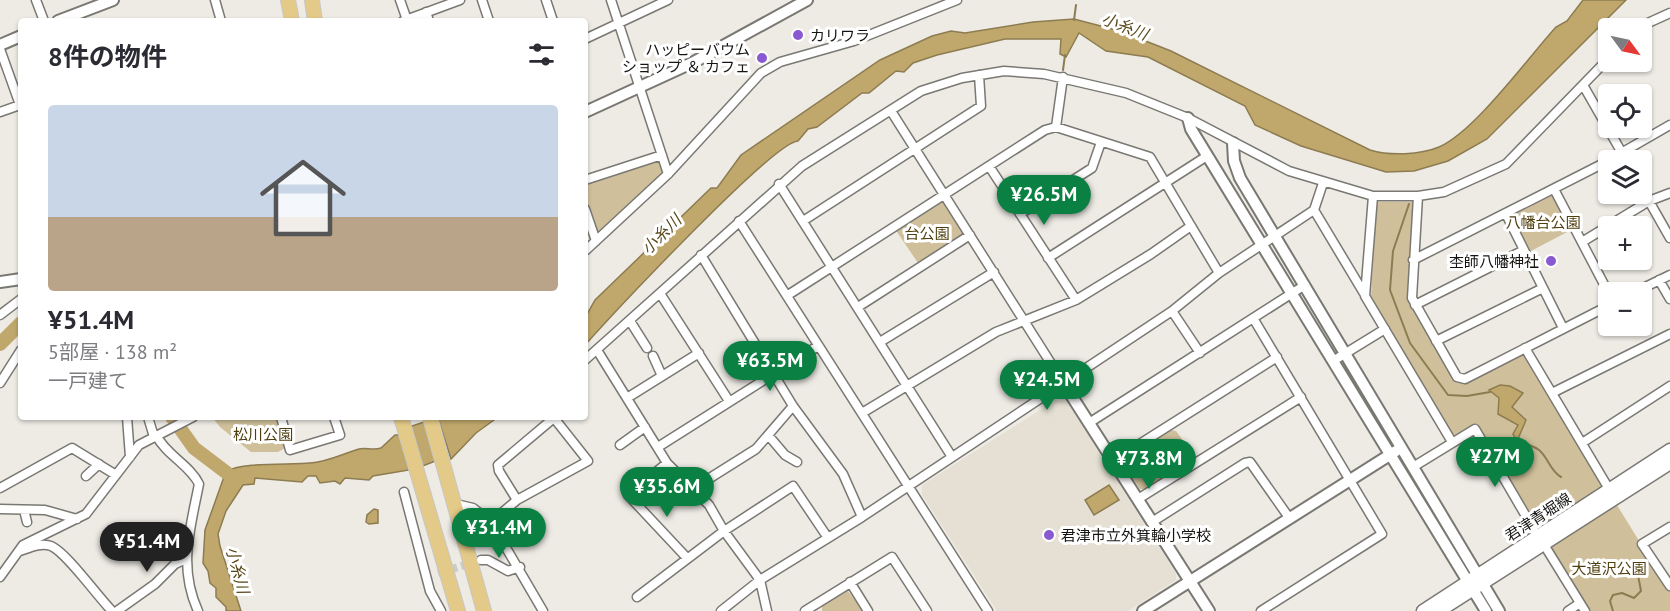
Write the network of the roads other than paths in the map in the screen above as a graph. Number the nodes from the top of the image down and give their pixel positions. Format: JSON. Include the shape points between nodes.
{"nodes":[{"id":1,"x":36,"y":0,"type":"edge"},
{"id":2,"x":113,"y":0,"type":"edge"},
{"id":3,"x":215,"y":0,"type":"edge"},
{"id":4,"x":288,"y":0,"type":"edge"},
{"id":5,"x":312,"y":0,"type":"edge"},
{"id":6,"x":400,"y":0,"type":"edge"},
{"id":7,"x":460,"y":0,"type":"edge"},
{"id":8,"x":482,"y":0,"type":"edge"},
{"id":9,"x":546,"y":0,"type":"edge"},
{"id":10,"x":611,"y":0,"type":"edge"},
{"id":11,"x":668,"y":0,"type":"edge"},
{"id":12,"x":807,"y":0,"type":"edge"},
{"id":13,"x":957,"y":0,"type":"edge"},
{"id":14,"x":795,"y":3,"type":"edge"},
{"id":15,"x":435,"y":4,"type":"edge"},
{"id":16,"x":1670,"y":13,"type":"edge"},
{"id":17,"x":427,"y":17,"type":"edge"},
{"id":18,"x":43,"y":18,"type":"edge"},
{"id":19,"x":66,"y":18,"type":"edge"},
{"id":20,"x":220,"y":18,"type":"edge"},
{"id":21,"x":291,"y":18,"type":"edge"},
{"id":22,"x":315,"y":18,"type":"edge"},
{"id":23,"x":404,"y":18,"type":"edge"},
{"id":24,"x":488,"y":18,"type":"edge"},
{"id":25,"x":552,"y":18,"type":"edge"},
{"id":26,"x":1652,"y":21,"type":"edge"},
{"id":27,"x":619,"y":24,"type":"junction"},
{"id":28,"x":18,"y":38,"type":"edge"},
{"id":29,"x":588,"y":38,"type":"edge"},
{"id":30,"x":0,"y":47,"type":"edge"},
{"id":31,"x":1598,"y":69,"type":"edge"},
{"id":32,"x":979,"y":75,"type":"junction"},
{"id":33,"x":1064,"y":77,"type":"junction"},
{"id":34,"x":1583,"y":85,"type":"junction"},
{"id":35,"x":640,"y":88,"type":"junction"},
{"id":36,"x":18,"y":99,"type":"edge"},
{"id":37,"x":18,"y":106,"type":"edge"},
{"id":38,"x":588,"y":111,"type":"edge"},
{"id":39,"x":891,"y":111,"type":"junction"},
{"id":40,"x":0,"y":112,"type":"edge"},
{"id":41,"x":1188,"y":118,"type":"junction"},
{"id":42,"x":1670,"y":125,"type":"edge"},
{"id":43,"x":1056,"y":128,"type":"junction"},
{"id":44,"x":1101,"y":142,"type":"junction"},
{"id":45,"x":1233,"y":143,"type":"junction"},
{"id":46,"x":916,"y":150,"type":"junction"},
{"id":47,"x":1620,"y":150,"type":"edge"},
{"id":48,"x":1634,"y":150,"type":"edge"},
{"id":49,"x":662,"y":155,"type":"junction"},
{"id":50,"x":1208,"y":156,"type":"junction"},
{"id":51,"x":989,"y":166,"type":"junction"},
{"id":52,"x":1598,"y":166,"type":"edge"},
{"id":53,"x":668,"y":174,"type":"junction"},
{"id":54,"x":588,"y":179,"type":"edge"},
{"id":55,"x":1165,"y":183,"type":"junction"},
{"id":56,"x":1323,"y":183,"type":"junction"},
{"id":57,"x":779,"y":184,"type":"junction"},
{"id":58,"x":1554,"y":189,"type":"junction"},
{"id":59,"x":1670,"y":193,"type":"edge"},
{"id":60,"x":945,"y":195,"type":"junction"},
{"id":61,"x":1373,"y":196,"type":"junction"},
{"id":62,"x":1418,"y":196,"type":"junction"},
{"id":63,"x":1652,"y":200,"type":"edge"},
{"id":64,"x":1644,"y":204,"type":"edge"},
{"id":65,"x":1651,"y":204,"type":"edge"},
{"id":66,"x":1314,"y":210,"type":"junction"},
{"id":67,"x":1020,"y":214,"type":"junction"},
{"id":68,"x":1506,"y":214,"type":"junction"},
{"id":69,"x":588,"y":218,"type":"edge"},
{"id":70,"x":739,"y":221,"type":"junction"},
{"id":71,"x":803,"y":221,"type":"junction"},
{"id":72,"x":1191,"y":226,"type":"junction"},
{"id":73,"x":1274,"y":234,"type":"junction"},
{"id":74,"x":970,"y":235,"type":"junction"},
{"id":75,"x":1670,"y":238,"type":"edge"},
{"id":76,"x":596,"y":241,"type":"junction"},
{"id":77,"x":1582,"y":242,"type":"junction"},
{"id":78,"x":1261,"y":243,"type":"junction"},
{"id":79,"x":588,"y":248,"type":"edge"},
{"id":80,"x":1524,"y":250,"type":"junction"},
{"id":81,"x":701,"y":255,"type":"junction"},
{"id":82,"x":1048,"y":258,"type":"junction"},
{"id":83,"x":1413,"y":260,"type":"junction"},
{"id":84,"x":832,"y":267,"type":"junction"},
{"id":85,"x":994,"y":272,"type":"junction"},
{"id":86,"x":1219,"y":273,"type":"junction"},
{"id":87,"x":1670,"y":275,"type":"edge"},
{"id":88,"x":18,"y":279,"type":"edge"},
{"id":89,"x":1659,"y":280,"type":"junction"},
{"id":90,"x":0,"y":282,"type":"edge"},
{"id":91,"x":1603,"y":282,"type":"edge"},
{"id":92,"x":1652,"y":284,"type":"edge"},
{"id":93,"x":1305,"y":285,"type":"junction"},
{"id":94,"x":1543,"y":288,"type":"junction"},
{"id":95,"x":1292,"y":294,"type":"junction"},
{"id":96,"x":661,"y":295,"type":"junction"},
{"id":97,"x":788,"y":296,"type":"junction"},
{"id":98,"x":1365,"y":296,"type":"junction"},
{"id":99,"x":1670,"y":299,"type":"edge"},
{"id":100,"x":1076,"y":300,"type":"junction"},
{"id":101,"x":18,"y":301,"type":"edge"},
{"id":102,"x":1415,"y":305,"type":"junction"},
{"id":103,"x":858,"y":307,"type":"junction"},
{"id":104,"x":1172,"y":311,"type":"junction"},
{"id":105,"x":1598,"y":311,"type":"edge"},
{"id":106,"x":0,"y":315,"type":"edge"},
{"id":107,"x":1253,"y":318,"type":"junction"},
{"id":108,"x":1024,"y":320,"type":"junction"},
{"id":109,"x":630,"y":321,"type":"junction"},
{"id":110,"x":1385,"y":328,"type":"junction"},
{"id":111,"x":1563,"y":328,"type":"junction"},
{"id":112,"x":1670,"y":333,"type":"edge"},
{"id":113,"x":1436,"y":341,"type":"junction"},
{"id":114,"x":880,"y":342,"type":"junction"},
{"id":115,"x":818,"y":346,"type":"junction"},
{"id":116,"x":647,"y":348,"type":"dead end"},
{"id":117,"x":1525,"y":348,"type":"junction"},
{"id":118,"x":597,"y":350,"type":"junction"},
{"id":119,"x":699,"y":353,"type":"junction"},
{"id":120,"x":1200,"y":353,"type":"junction"},
{"id":121,"x":1345,"y":353,"type":"junction"},
{"id":122,"x":18,"y":355,"type":"edge"},
{"id":123,"x":653,"y":357,"type":"dead end"},
{"id":124,"x":1277,"y":357,"type":"junction"},
{"id":125,"x":588,"y":358,"type":"edge"},
{"id":126,"x":1333,"y":361,"type":"junction"},
{"id":127,"x":774,"y":374,"type":"junction"},
{"id":128,"x":662,"y":376,"type":"junction"},
{"id":129,"x":0,"y":383,"type":"edge"},
{"id":130,"x":1064,"y":384,"type":"junction"},
{"id":131,"x":908,"y":385,"type":"junction"},
{"id":132,"x":1670,"y":386,"type":"edge"},
{"id":133,"x":1552,"y":393,"type":"junction"},
{"id":134,"x":1301,"y":397,"type":"junction"},
{"id":135,"x":627,"y":398,"type":"junction"},
{"id":136,"x":729,"y":401,"type":"junction"},
{"id":137,"x":793,"y":406,"type":"junction"},
{"id":138,"x":862,"y":413,"type":"junction"},
{"id":139,"x":127,"y":420,"type":"edge"},
{"id":140,"x":150,"y":420,"type":"edge"},
{"id":141,"x":187,"y":420,"type":"edge"},
{"id":142,"x":281,"y":420,"type":"edge"},
{"id":143,"x":335,"y":420,"type":"edge"},
{"id":144,"x":402,"y":420,"type":"edge"},
{"id":145,"x":431,"y":420,"type":"edge"},
{"id":146,"x":551,"y":420,"type":"edge"},
{"id":147,"x":557,"y":420,"type":"edge"},
{"id":148,"x":1089,"y":423,"type":"junction"},
{"id":149,"x":645,"y":427,"type":"junction"},
{"id":150,"x":157,"y":435,"type":"junction"},
{"id":151,"x":768,"y":435,"type":"junction"},
{"id":152,"x":1452,"y":442,"type":"junction"},
{"id":153,"x":1582,"y":443,"type":"junction"},
{"id":154,"x":620,"y":445,"type":"dead end"},
{"id":155,"x":658,"y":447,"type":"junction"},
{"id":156,"x":1401,"y":448,"type":"junction"},
{"id":157,"x":1670,"y":450,"type":"edge"},
{"id":158,"x":1391,"y":455,"type":"junction"},
{"id":159,"x":130,"y":457,"type":"junction"},
{"id":160,"x":952,"y":457,"type":"junction"},
{"id":161,"x":1113,"y":461,"type":"junction"},
{"id":162,"x":797,"y":462,"type":"dead end"},
{"id":163,"x":1670,"y":463,"type":"edge"},
{"id":164,"x":99,"y":464,"type":"junction"},
{"id":165,"x":667,"y":464,"type":"junction"},
{"id":166,"x":1413,"y":467,"type":"junction"},
{"id":167,"x":116,"y":475,"type":"junction"},
{"id":168,"x":86,"y":476,"type":"dead end"},
{"id":169,"x":1351,"y":480,"type":"junction"},
{"id":170,"x":908,"y":486,"type":"junction"},
{"id":171,"x":0,"y":488,"type":"edge"},
{"id":172,"x":694,"y":488,"type":"junction"},
{"id":173,"x":1609,"y":489,"type":"junction"},
{"id":174,"x":404,"y":492,"type":"dead end"},
{"id":175,"x":1138,"y":499,"type":"junction"},
{"id":176,"x":517,"y":500,"type":"junction"},
{"id":177,"x":456,"y":504,"type":"junction"},
{"id":178,"x":0,"y":509,"type":"edge"},
{"id":179,"x":24,"y":510,"type":"junction"},
{"id":180,"x":862,"y":517,"type":"junction"},
{"id":181,"x":78,"y":519,"type":"junction"},
{"id":182,"x":1290,"y":519,"type":"junction"},
{"id":183,"x":27,"y":522,"type":"dead end"},
{"id":184,"x":491,"y":522,"type":"junction"},
{"id":185,"x":1152,"y":522,"type":"junction"},
{"id":186,"x":1670,"y":527,"type":"edge"},
{"id":187,"x":724,"y":531,"type":"junction"},
{"id":188,"x":828,"y":538,"type":"junction"},
{"id":189,"x":1540,"y":539,"type":"junction"},
{"id":190,"x":15,"y":553,"type":"junction"},
{"id":191,"x":687,"y":558,"type":"junction"},
{"id":192,"x":186,"y":560,"type":"junction"},
{"id":193,"x":481,"y":560,"type":"tunnel mouth"},
{"id":194,"x":520,"y":567,"type":"junction"},
{"id":195,"x":438,"y":573,"type":"tunnel mouth"},
{"id":196,"x":0,"y":577,"type":"edge"},
{"id":197,"x":427,"y":577,"type":"junction"},
{"id":198,"x":760,"y":580,"type":"junction"},
{"id":199,"x":1668,"y":580,"type":"edge"},
{"id":200,"x":1191,"y":581,"type":"junction"},
{"id":201,"x":850,"y":582,"type":"junction"},
{"id":202,"x":1475,"y":582,"type":"junction"},
{"id":203,"x":637,"y":597,"type":"dead end"},
{"id":204,"x":1582,"y":607,"type":"edge"},
{"id":205,"x":818,"y":608,"type":"edge"},
{"id":206,"x":112,"y":611,"type":"edge"},
{"id":207,"x":117,"y":611,"type":"edge"},
{"id":208,"x":198,"y":611,"type":"edge"},
{"id":209,"x":441,"y":611,"type":"edge"},
{"id":210,"x":458,"y":611,"type":"edge"},
{"id":211,"x":484,"y":611,"type":"edge"},
{"id":212,"x":543,"y":611,"type":"edge"},
{"id":213,"x":722,"y":611,"type":"edge"},
{"id":214,"x":767,"y":611,"type":"edge"},
{"id":215,"x":805,"y":611,"type":"edge"},
{"id":216,"x":868,"y":611,"type":"edge"},
{"id":217,"x":927,"y":611,"type":"edge"},
{"id":218,"x":988,"y":611,"type":"edge"},
{"id":219,"x":1143,"y":611,"type":"edge"},
{"id":220,"x":1209,"y":611,"type":"edge"},
{"id":221,"x":1261,"y":611,"type":"edge"},
{"id":222,"x":1423,"y":611,"type":"edge"},
{"id":223,"x":1439,"y":611,"type":"edge"},
{"id":224,"x":1486,"y":611,"type":"edge"},
{"id":225,"x":1499,"y":611,"type":"edge"},
{"id":226,"x":1568,"y":611,"type":"edge"}],
"edges":[{"from":1,"to":18,"type":"street"},
{"from":2,"to":19,"type":"street"},
{"from":3,"to":20,"type":"street"},
{"from":4,"to":21,"type":"highway"},
{"from":5,"to":22,"type":"highway"},
{"from":6,"to":23,"type":"street"},
{"from":7,"to":15,"type":"street"},
{"from":8,"to":24,"type":"street"},
{"from":9,"to":25,"type":"street"},
{"from":10,"to":27,"type":"street"},
{"from":11,"to":27,"type":"street"},
{"from":12,"to":14,"type":"street"},
{"from":13,"to":53,"type":"street","via":[[854,41],[780,62],[761,73]]},
{"from":14,"to":35,"type":"street","via":[[694,62]]},
{"from":15,"to":17,"type":"street"},
{"from":16,"to":26,"type":"street"},
{"from":27,"to":29,"type":"street"},
{"from":27,"to":35,"type":"street"},
{"from":28,"to":30,"type":"street"},
{"from":30,"to":36,"type":"street"},
{"from":31,"to":34,"type":"street"},
{"from":32,"to":33,"type":"street","via":[[1004,71]]},
{"from":32,"to":39,"type":"street","via":[[921,92]]},
{"from":32,"to":46,"type":"street","via":[[981,106]]},
{"from":33,"to":41,"type":"street","via":[[1126,93]]},
{"from":33,"to":43,"type":"street"},
{"from":34,"to":47,"type":"street"},
{"from":34,"to":62,"type":"street","via":[[1506,164],[1444,192]]},
{"from":35,"to":38,"type":"street"},
{"from":35,"to":49,"type":"street"},
{"from":37,"to":40,"type":"street"},
{"from":39,"to":46,"type":"street"},
{"from":39,"to":57,"type":"street","via":[[844,138]]},
{"from":41,"to":45,"type":"street"},
{"from":41,"to":50,"type":"street"},
{"from":42,"to":48,"type":"street"},
{"from":43,"to":44,"type":"street"},
{"from":43,"to":51,"type":"street","via":[[1045,130]]},
{"from":44,"to":55,"type":"street","via":[[1150,157]]},
{"from":44,"to":67,"type":"street","via":[[1092,168]]},
{"from":45,"to":56,"type":"street"},
{"from":45,"to":73,"type":"street","via":[[1240,178]]},
{"from":46,"to":60,"type":"street"},
{"from":46,"to":71,"type":"street"},
{"from":49,"to":53,"type":"street"},
{"from":49,"to":54,"type":"street"},
{"from":50,"to":55,"type":"street"},
{"from":50,"to":78,"type":"street"},
{"from":51,"to":60,"type":"street"},
{"from":51,"to":67,"type":"street"},
{"from":52,"to":58,"type":"street"},
{"from":53,"to":76,"type":"street"},
{"from":55,"to":72,"type":"street"},
{"from":55,"to":82,"type":"street"},
{"from":56,"to":61,"type":"street"},
{"from":56,"to":66,"type":"street"},
{"from":57,"to":70,"type":"street"},
{"from":57,"to":71,"type":"street"},
{"from":58,"to":68,"type":"street"},
{"from":58,"to":77,"type":"street"},
{"from":59,"to":63,"type":"street"},
{"from":60,"to":74,"type":"street"},
{"from":60,"to":84,"type":"street"},
{"from":61,"to":62,"type":"street"},
{"from":61,"to":98,"type":"street"},
{"from":62,"to":83,"type":"street"},
{"from":64,"to":77,"type":"street"},
{"from":65,"to":75,"type":"street"},
{"from":66,"to":73,"type":"street"},
{"from":66,"to":98,"type":"street"},
{"from":67,"to":82,"type":"street"},
{"from":68,"to":80,"type":"street"},
{"from":68,"to":83,"type":"street"},
{"from":69,"to":76,"type":"street"},
{"from":70,"to":81,"type":"street"},
{"from":70,"to":97,"type":"street"},
{"from":71,"to":84,"type":"street"},
{"from":72,"to":86,"type":"street"},
{"from":72,"to":100,"type":"street"},
{"from":73,"to":78,"type":"street"},
{"from":73,"to":93,"type":"street"},
{"from":74,"to":85,"type":"street"},
{"from":74,"to":103,"type":"street"},
{"from":76,"to":79,"type":"street"},
{"from":77,"to":91,"type":"street"},
{"from":78,"to":86,"type":"street"},
{"from":78,"to":95,"type":"street"},
{"from":80,"to":94,"type":"street"},
{"from":80,"to":102,"type":"street"},
{"from":81,"to":96,"type":"street"},
{"from":81,"to":127,"type":"street"},
{"from":82,"to":100,"type":"street"},
{"from":83,"to":102,"type":"street"},
{"from":84,"to":97,"type":"street"},
{"from":84,"to":103,"type":"street"},
{"from":85,"to":108,"type":"street"},
{"from":85,"to":114,"type":"street"},
{"from":86,"to":104,"type":"street"},
{"from":87,"to":89,"type":"street"},
{"from":88,"to":90,"type":"street"},
{"from":89,"to":92,"type":"street"},
{"from":89,"to":99,"type":"street"},
{"from":93,"to":95,"type":"street"},
{"from":93,"to":121,"type":"street"},
{"from":94,"to":111,"type":"street"},
{"from":94,"to":113,"type":"street"},
{"from":95,"to":107,"type":"street"},
{"from":95,"to":126,"type":"street"},
{"from":96,"to":109,"type":"street"},
{"from":96,"to":119,"type":"street"},
{"from":97,"to":115,"type":"street"},
{"from":98,"to":110,"type":"street"},
{"from":100,"to":108,"type":"street"},
{"from":101,"to":106,"type":"street"},
{"from":102,"to":113,"type":"street"},
{"from":103,"to":114,"type":"street"},
{"from":104,"to":120,"type":"street"},
{"from":104,"to":130,"type":"street"},
{"from":105,"to":111,"type":"street"},
{"from":107,"to":120,"type":"street"},
{"from":107,"to":124,"type":"street"},
{"from":108,"to":130,"type":"street"},
{"from":108,"to":131,"type":"street","via":[[996,332]]},
{"from":109,"to":116,"type":"street"},
{"from":109,"to":118,"type":"street"},
{"from":110,"to":121,"type":"street"},
{"from":110,"to":152,"type":"street"},
{"from":111,"to":117,"type":"street"},
{"from":112,"to":133,"type":"street"},
{"from":113,"to":117,"type":"street","via":[[1457,377],[1465,380]]},
{"from":114,"to":131,"type":"street"},
{"from":115,"to":127,"type":"street"},
{"from":115,"to":138,"type":"street"},
{"from":117,"to":133,"type":"street"},
{"from":118,"to":125,"type":"street"},
{"from":118,"to":135,"type":"street"},
{"from":119,"to":128,"type":"street"},
{"from":119,"to":136,"type":"street"},
{"from":120,"to":148,"type":"street"},
{"from":121,"to":126,"type":"street"},
{"from":121,"to":156,"type":"street"},
{"from":122,"to":129,"type":"street"},
{"from":123,"to":128,"type":"street"},
{"from":124,"to":134,"type":"street"},
{"from":124,"to":161,"type":"street"},
{"from":126,"to":158,"type":"street"},
{"from":127,"to":136,"type":"street"},
{"from":127,"to":137,"type":"street"},
{"from":128,"to":135,"type":"street"},
{"from":130,"to":148,"type":"street"},
{"from":130,"to":160,"type":"street"},
{"from":131,"to":138,"type":"street"},
{"from":131,"to":160,"type":"street"},
{"from":132,"to":153,"type":"street"},
{"from":133,"to":153,"type":"street"},
{"from":134,"to":169,"type":"street"},
{"from":134,"to":175,"type":"street"},
{"from":135,"to":149,"type":"street"},
{"from":136,"to":155,"type":"street"},
{"from":137,"to":151,"type":"street"},
{"from":137,"to":180,"type":"street","via":[[843,474]]},
{"from":138,"to":170,"type":"street"},
{"from":139,"to":159,"type":"street"},
{"from":140,"to":150,"type":"street"},
{"from":141,"to":150,"type":"street"},
{"from":142,"to":143,"type":"street","via":[[290,450],[340,435]]},
{"from":144,"to":210,"type":"highway"},
{"from":145,"to":177,"type":"highway"},
{"from":146,"to":176,"type":"street","via":[[498,465]]},
{"from":147,"to":176,"type":"street","via":[[588,461]]},
{"from":148,"to":161,"type":"street"},
{"from":149,"to":154,"type":"street"},
{"from":149,"to":155,"type":"street"},
{"from":150,"to":159,"type":"street"},
{"from":150,"to":192,"type":"street","via":[[164,449],[199,484]]},
{"from":151,"to":162,"type":"street"},
{"from":151,"to":172,"type":"street","via":[[756,449]]},
{"from":152,"to":166,"type":"street"},
{"from":152,"to":189,"type":"street","via":[[1475,429]]},
{"from":153,"to":173,"type":"street"},
{"from":155,"to":165,"type":"street"},
{"from":156,"to":158,"type":"street"},
{"from":156,"to":166,"type":"street"},
{"from":157,"to":173,"type":"main road","name":"君津青堀線"},
{"from":158,"to":169,"type":"street"},
{"from":158,"to":202,"type":"street"},
{"from":159,"to":167,"type":"street"},
{"from":160,"to":170,"type":"street"},
{"from":161,"to":175,"type":"street"},
{"from":163,"to":189,"type":"main road","name":"君津青堀線"},
{"from":164,"to":167,"type":"street"},
{"from":164,"to":168,"type":"street"},
{"from":164,"to":171,"type":"street","via":[[72,448]]},
{"from":165,"to":172,"type":"street"},
{"from":165,"to":191,"type":"street","via":[[628,495]]},
{"from":166,"to":202,"type":"street"},
{"from":167,"to":181,"type":"street","via":[[95,504]]},
{"from":169,"to":182,"type":"street"},
{"from":169,"to":221,"type":"street","via":[[1382,534]]},
{"from":170,"to":180,"type":"street"},
{"from":170,"to":218,"type":"street"},
{"from":172,"to":187,"type":"street"},
{"from":173,"to":189,"type":"main road","name":"君津青堀線"},
{"from":174,"to":197,"type":"street"},
{"from":175,"to":185,"type":"street"},
{"from":176,"to":184,"type":"street"},
{"from":177,"to":184,"type":"street","via":[[473,508]]},
{"from":177,"to":211,"type":"highway"},
{"from":178,"to":179,"type":"street"},
{"from":179,"to":181,"type":"street","via":[[45,510]]},
{"from":179,"to":183,"type":"street"},
{"from":180,"to":188,"type":"street"},
{"from":181,"to":190,"type":"street","via":[[33,538]]},
{"from":182,"to":185,"type":"street","via":[[1250,462]]},
{"from":182,"to":200,"type":"street"},
{"from":184,"to":194,"type":"street"},
{"from":185,"to":200,"type":"street"},
{"from":186,"to":199,"type":"street","via":[[1642,544]]},
{"from":187,"to":188,"type":"street","via":[[793,486]]},
{"from":187,"to":191,"type":"street"},
{"from":187,"to":198,"type":"street"},
{"from":188,"to":198,"type":"street"},
{"from":189,"to":202,"type":"main road","name":"君津青堀線"},
{"from":189,"to":204,"type":"street"},
{"from":190,"to":196,"type":"street"},
{"from":190,"to":206,"type":"street","via":[[36,545],[52,546]]},
{"from":191,"to":203,"type":"street"},
{"from":192,"to":207,"type":"street","via":[[175,564]]},
{"from":192,"to":208,"type":"street","via":[[186,576]]},
{"from":193,"to":194,"type":"street","via":[[508,571]]},
{"from":194,"to":212,"type":"street"},
{"from":195,"to":197,"type":"street"},
{"from":197,"to":209,"type":"street"},
{"from":198,"to":213,"type":"street"},
{"from":198,"to":214,"type":"street"},
{"from":200,"to":219,"type":"street"},
{"from":200,"to":220,"type":"street"},
{"from":201,"to":205,"type":"street"},
{"from":201,"to":216,"type":"street"},
{"from":201,"to":217,"type":"street","via":[[892,556]]},
{"from":202,"to":222,"type":"main road","name":"君津青堀線"},
{"from":202,"to":223,"type":"main road","name":"君津青堀線"},
{"from":202,"to":224,"type":"street"},
{"from":202,"to":225,"type":"street"},
{"from":204,"to":226,"type":"street"},
{"from":205,"to":215,"type":"street"}]}
